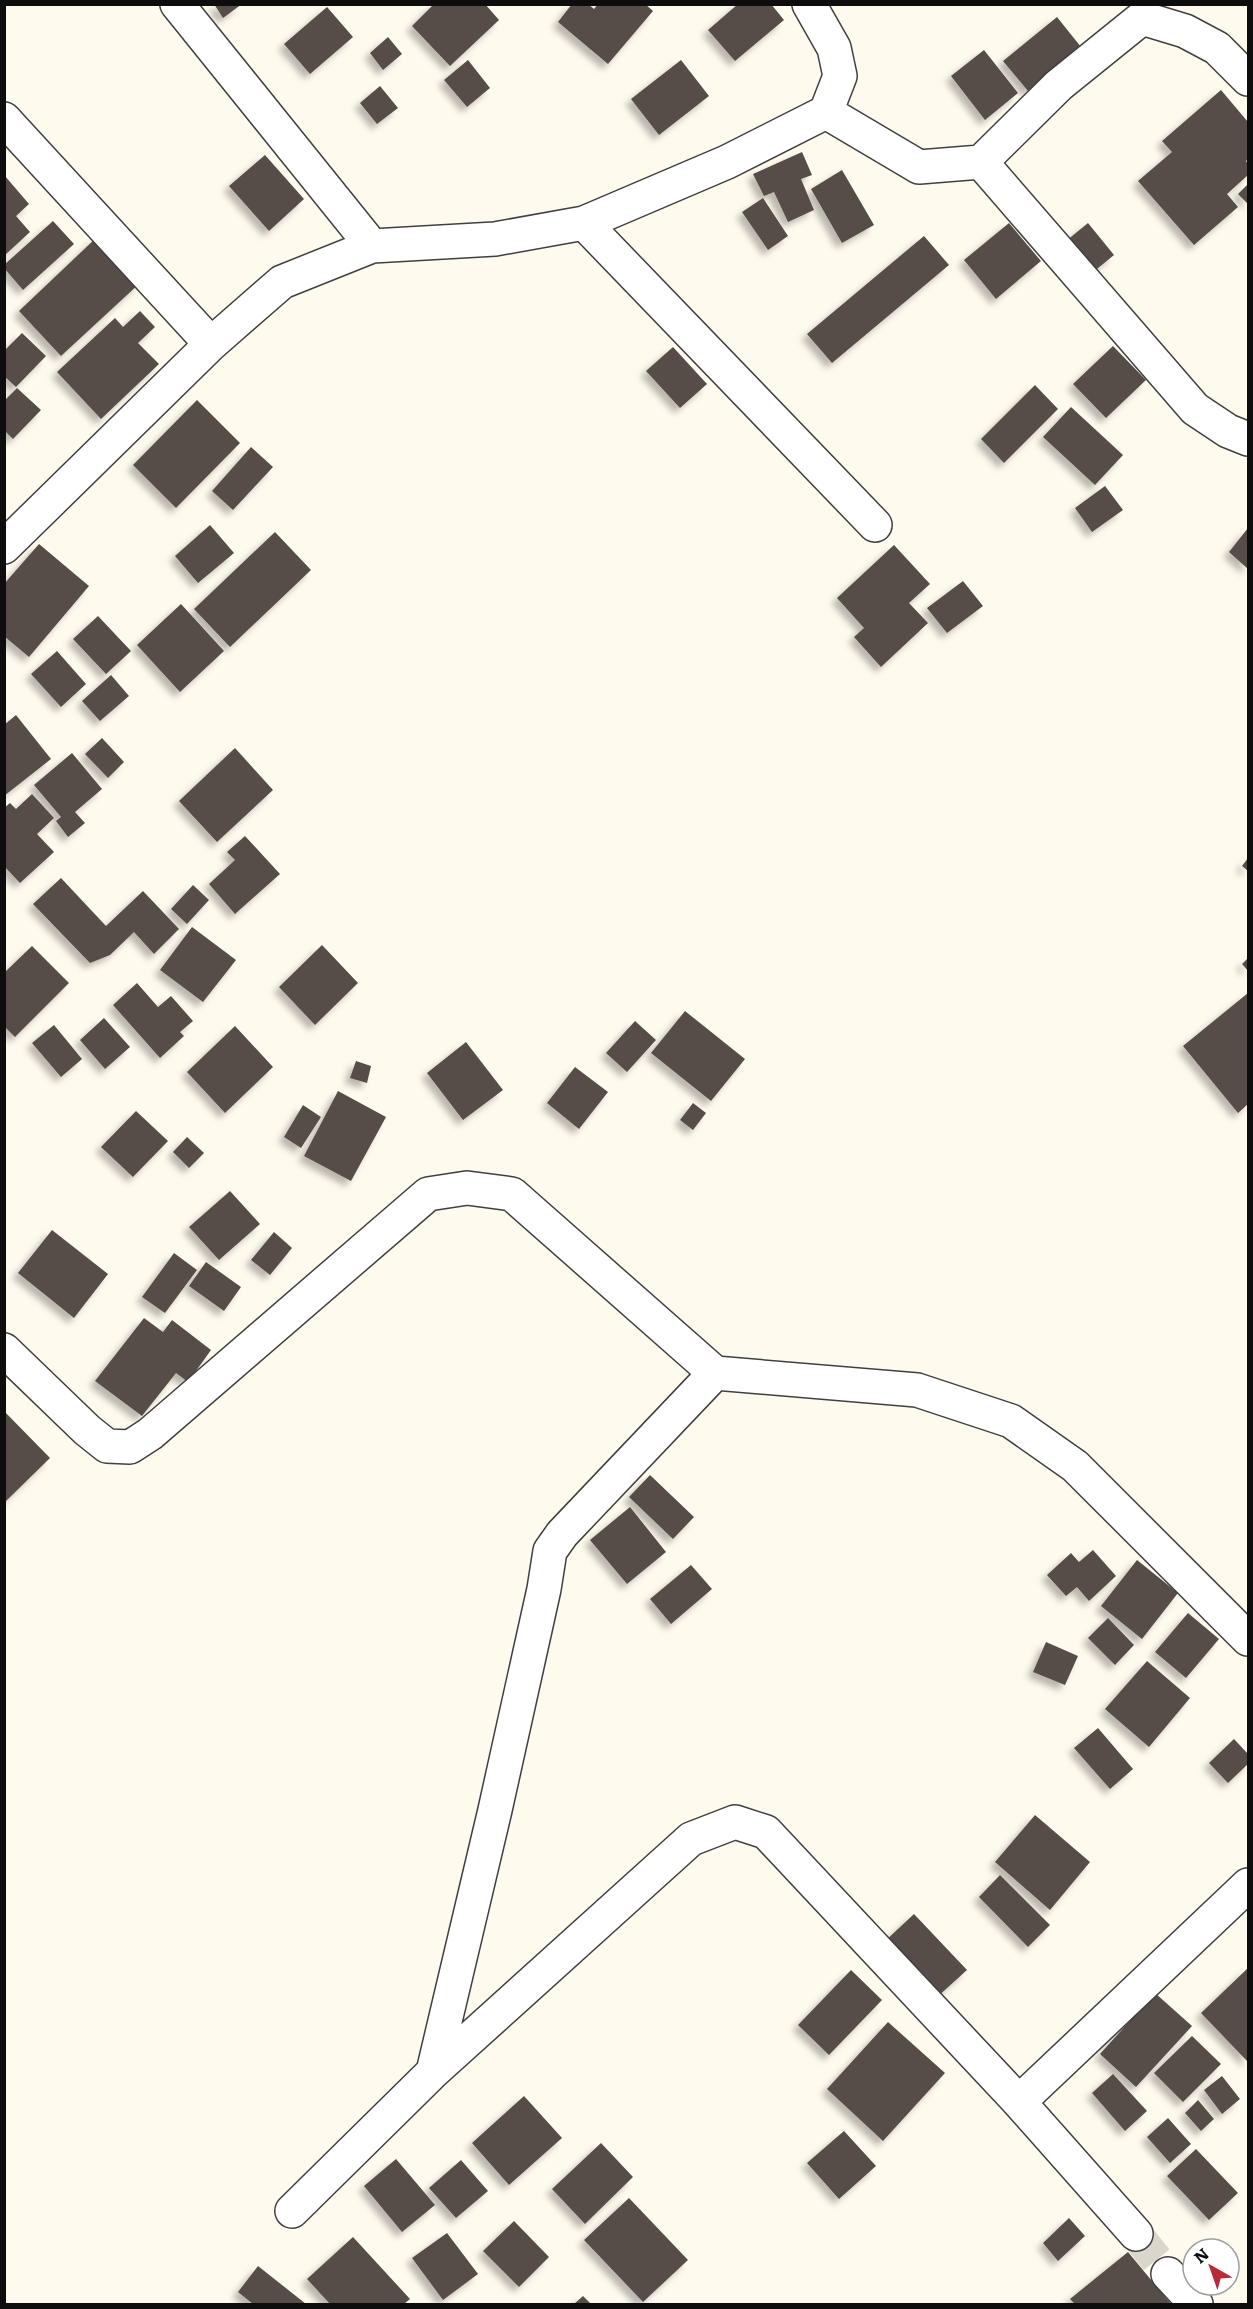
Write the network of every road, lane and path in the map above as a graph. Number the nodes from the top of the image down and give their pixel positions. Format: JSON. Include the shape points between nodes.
{"nodes":[{"id":1,"x":177,"y":4,"type":"edge"},
{"id":2,"x":809,"y":4,"type":"edge"},
{"id":3,"x":1136,"y":11,"type":"edge"},
{"id":4,"x":1248,"y":79,"type":"edge"},
{"id":5,"x":826,"y":112,"type":"junction"},
{"id":6,"x":4,"y":119,"type":"edge"},
{"id":7,"x":981,"y":162,"type":"junction"},
{"id":8,"x":584,"y":223,"type":"junction"},
{"id":9,"x":372,"y":246,"type":"junction"},
{"id":10,"x":211,"y":344,"type":"junction"},
{"id":11,"x":1248,"y":440,"type":"edge"},
{"id":12,"x":875,"y":525,"type":"dead end"},
{"id":13,"x":4,"y":547,"type":"edge"},
{"id":14,"x":4,"y":1350,"type":"edge"},
{"id":15,"x":715,"y":1373,"type":"junction"},
{"id":16,"x":1248,"y":1639,"type":"edge"},
{"id":17,"x":1248,"y":1885,"type":"edge"},
{"id":18,"x":433,"y":2072,"type":"junction"},
{"id":19,"x":1019,"y":2102,"type":"junction"},
{"id":20,"x":292,"y":2211,"type":"dead end"},
{"id":21,"x":1136,"y":2234,"type":"tunnel mouth"},
{"id":22,"x":1168,"y":2274,"type":"tunnel mouth"},
{"id":23,"x":1196,"y":2304,"type":"edge"}],
"edges":[{"from":1,"to":9,"type":"street"},
{"from":2,"to":5,"type":"street","via":[[834,48],[840,76]]},
{"from":3,"to":4,"type":"street","via":[[1217,48]]},
{"from":3,"to":7,"type":"street"},
{"from":5,"to":7,"type":"street","via":[[919,167]]},
{"from":5,"to":8,"type":"street","via":[[727,162]]},
{"from":6,"to":10,"type":"street"},
{"from":7,"to":11,"type":"street","via":[[1195,409]]},
{"from":8,"to":9,"type":"street","via":[[495,239]]},
{"from":8,"to":12,"type":"street"},
{"from":9,"to":10,"type":"street","via":[[282,282]]},
{"from":10,"to":13,"type":"street"},
{"from":14,"to":15,"type":"street","via":[[107,1446],[130,1447],[150,1434],[428,1194],[467,1188],[512,1194]]},
{"from":15,"to":16,"type":"street","via":[[917,1390],[1011,1421],[1075,1466]]},
{"from":15,"to":18,"type":"street","via":[[550,1551],[495,1810]]},
{"from":17,"to":19,"type":"street"},
{"from":18,"to":19,"type":"street","via":[[691,1839],[735,1822],[766,1832]]},
{"from":18,"to":20,"type":"street"},
{"from":19,"to":21,"type":"street"},
{"from":22,"to":23,"type":"street"}]}
